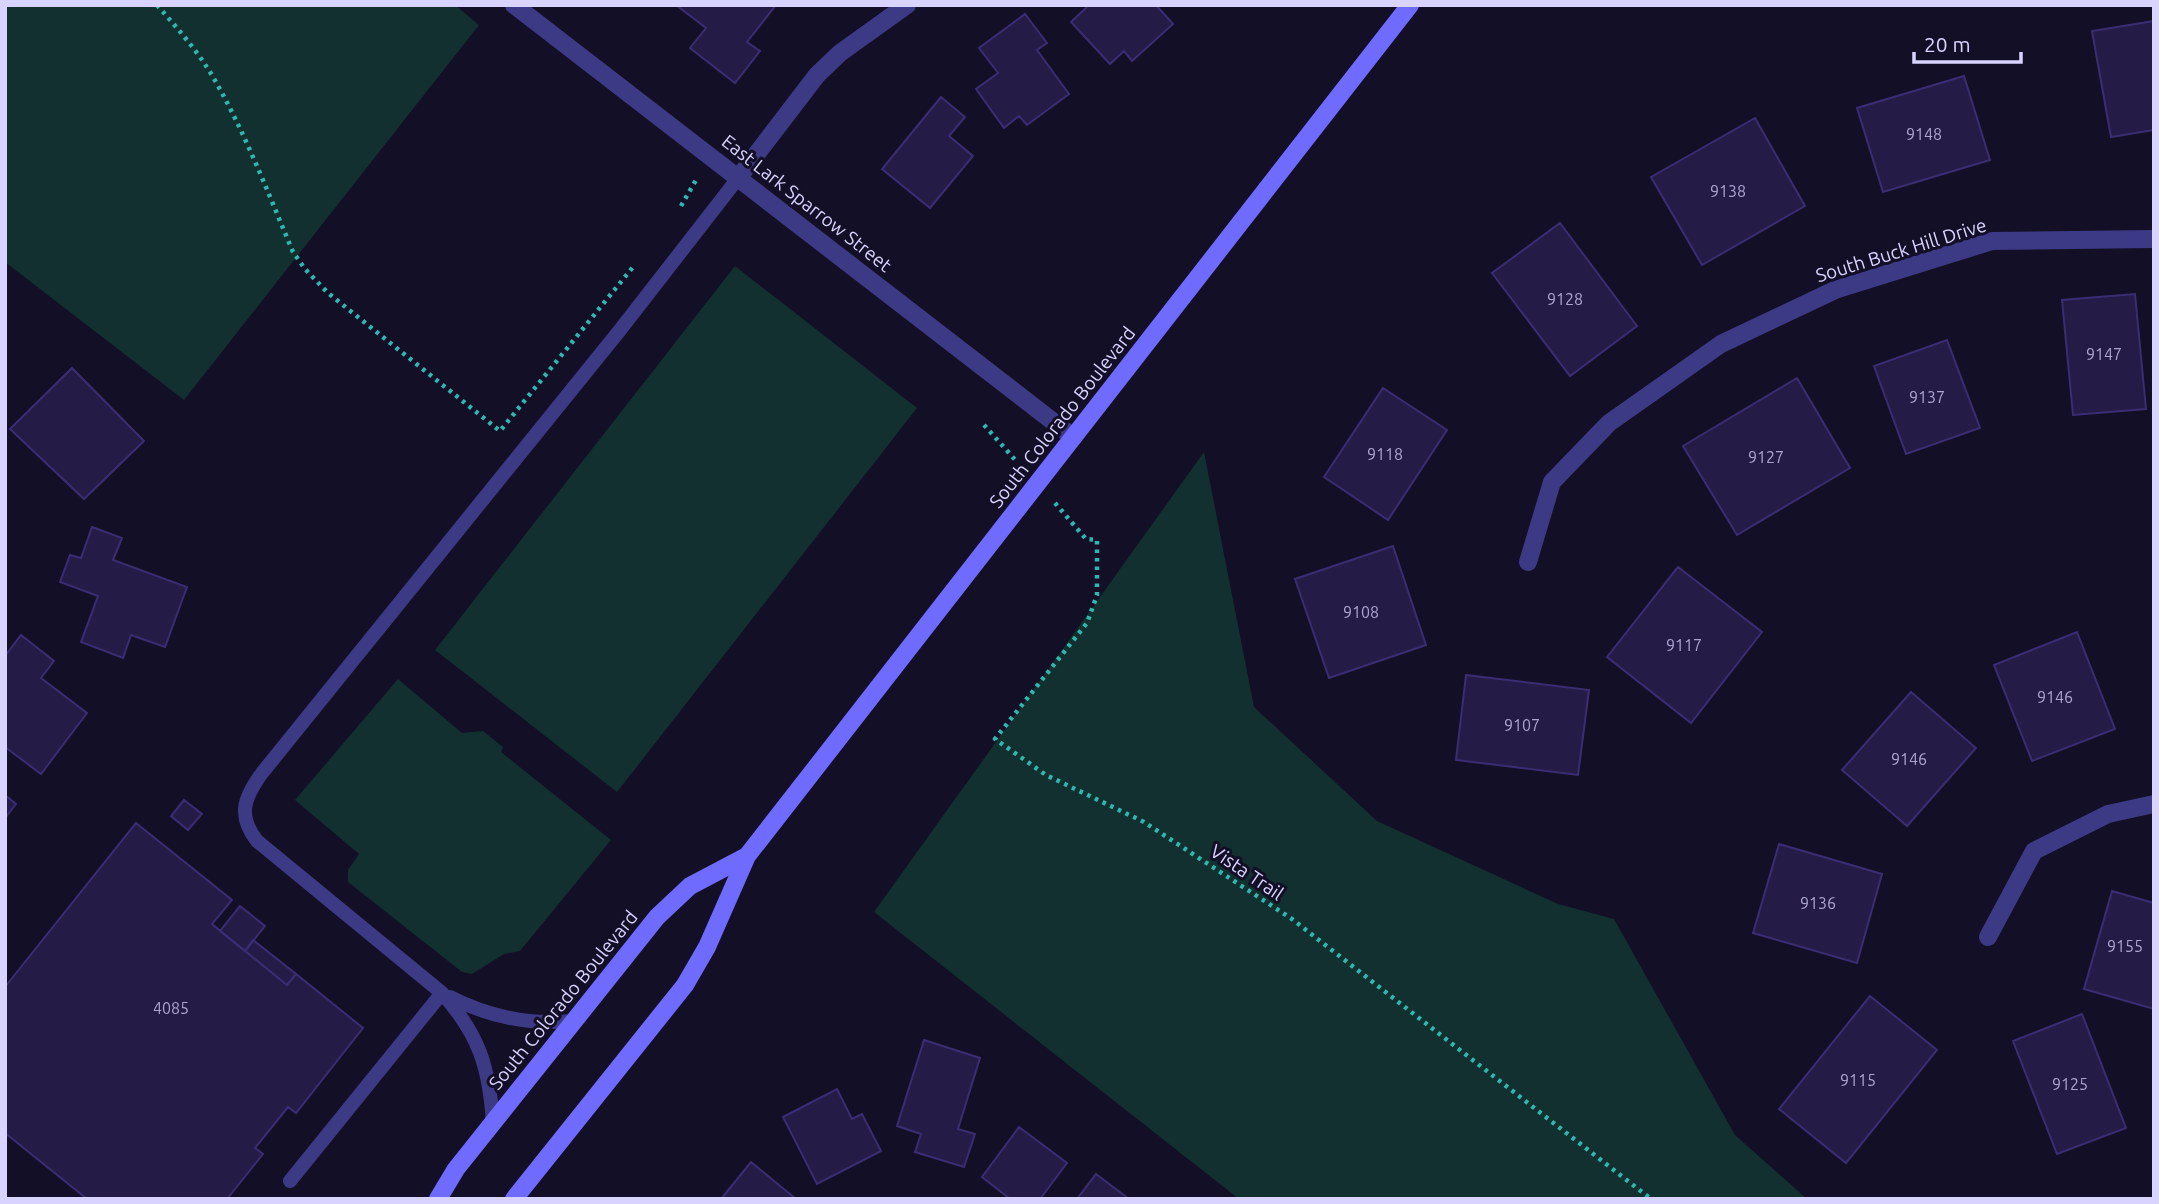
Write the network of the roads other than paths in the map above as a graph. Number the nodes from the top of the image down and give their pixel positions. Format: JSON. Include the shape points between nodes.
{"nodes":[{"id":1,"x":514,"y":5,"type":"edge"},
{"id":2,"x":907,"y":5,"type":"edge"},
{"id":3,"x":1410,"y":5,"type":"edge"},
{"id":4,"x":738,"y":177,"type":"junction"},
{"id":5,"x":2154,"y":239,"type":"edge"},
{"id":6,"x":1073,"y":436,"type":"junction"},
{"id":7,"x":1528,"y":562,"type":"dead end"},
{"id":8,"x":2154,"y":804,"type":"edge"},
{"id":9,"x":747,"y":856,"type":"junction"},
{"id":10,"x":1988,"y":937,"type":"dead end"},
{"id":11,"x":442,"y":993,"type":"junction"},
{"id":12,"x":572,"y":1021,"type":"junction"},
{"id":13,"x":493,"y":1122,"type":"junction"},
{"id":14,"x":290,"y":1181,"type":"dead end"},
{"id":15,"x":438,"y":1199,"type":"edge"},
{"id":16,"x":514,"y":1199,"type":"edge"}],
"edges":[{"from":1,"to":4,"type":"street","name":"East Lark Sparrow Street"},
{"from":2,"to":4,"type":"street","via":[[817,75]]},
{"from":3,"to":6,"type":"main road","name":"South Colorado Boulevard"},
{"from":4,"to":6,"type":"street","name":"East Lark Sparrow Street"},
{"from":4,"to":11,"type":"lane","via":[[262,772],[245,800],[245,823],[257,841]]},
{"from":5,"to":7,"type":"street","name":"South Buck Hill Drive","via":[[1993,241],[1835,290],[1721,344],[1609,424],[1552,482]]},
{"from":6,"to":9,"type":"main road","name":"South Colorado Boulevard"},
{"from":8,"to":10,"type":"street","via":[[2108,814],[2034,852]]},
{"from":9,"to":12,"type":"main road","name":"South Colorado Boulevard","via":[[674,900]]},
{"from":9,"to":16,"type":"main road","name":"South Colorado Boulevard","via":[[685,985]]},
{"from":11,"to":12,"type":"lane","via":[[467,1006],[516,1020]]},
{"from":11,"to":13,"type":"lane","via":[[479,1046]]},
{"from":11,"to":14,"type":"lane"},
{"from":12,"to":13,"type":"main road","name":"South Colorado Boulevard"},
{"from":13,"to":15,"type":"main road","name":"South Colorado Boulevard"}]}
